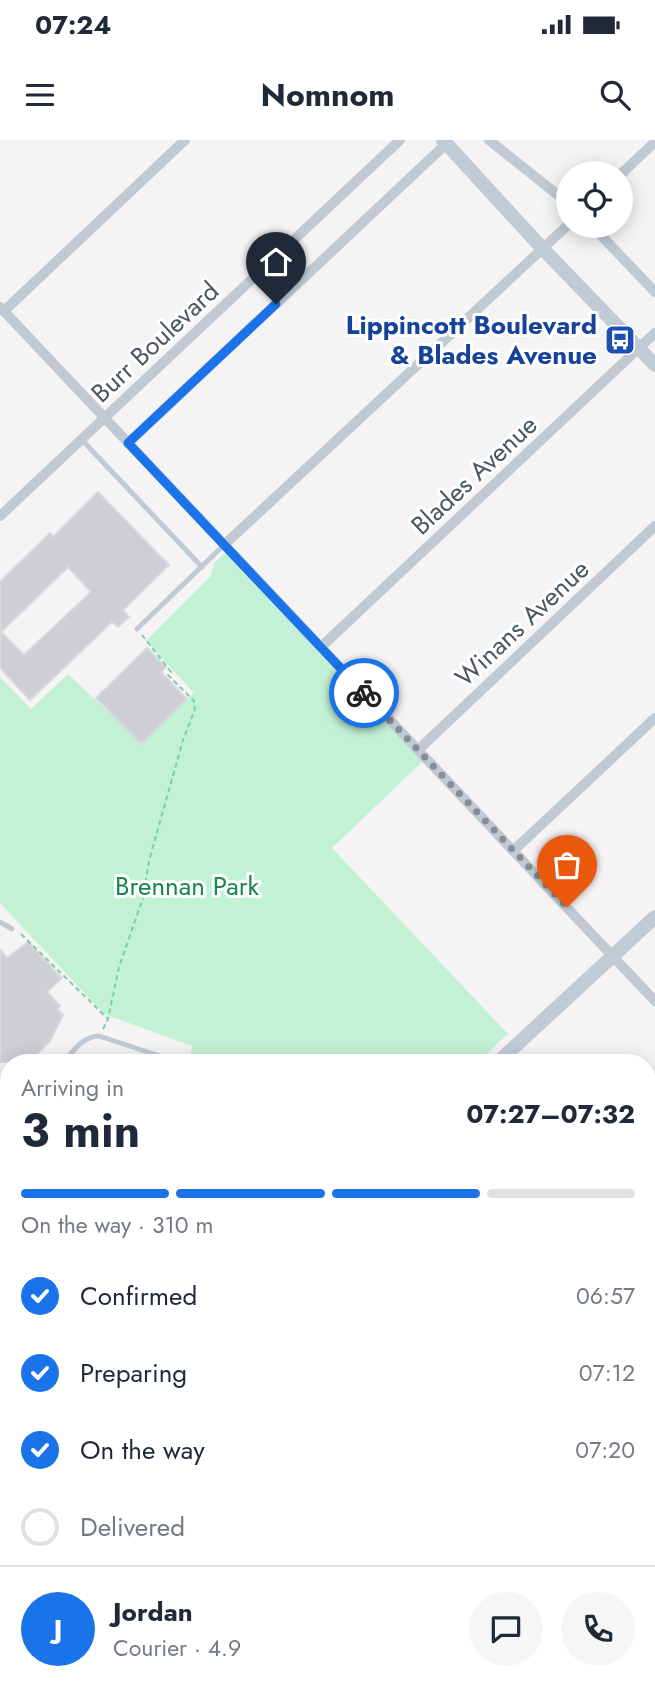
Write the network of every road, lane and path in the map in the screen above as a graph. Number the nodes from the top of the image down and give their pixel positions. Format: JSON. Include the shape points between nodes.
{"nodes":[{"id":1,"x":185,"y":140,"type":"edge"},
{"id":2,"x":400,"y":140,"type":"edge"},
{"id":3,"x":489,"y":140,"type":"edge"},
{"id":4,"x":444,"y":142,"type":"edge"},
{"id":5,"x":655,"y":142,"type":"edge"},
{"id":6,"x":633,"y":163,"type":"edge"},
{"id":7,"x":556,"y":194,"type":"edge"},
{"id":8,"x":556,"y":236,"type":"edge"},
{"id":9,"x":603,"y":238,"type":"edge"},
{"id":10,"x":543,"y":249,"type":"junction"},
{"id":11,"x":655,"y":292,"type":"edge"},
{"id":12,"x":2,"y":309,"type":"edge"},
{"id":13,"x":655,"y":333,"type":"edge"},
{"id":14,"x":639,"y":348,"type":"junction"},
{"id":15,"x":655,"y":365,"type":"edge"},
{"id":16,"x":105,"y":418,"type":"junction"},
{"id":17,"x":82,"y":440,"type":"junction"},
{"id":18,"x":128,"y":443,"type":"junction"},
{"id":19,"x":0,"y":516,"type":"edge"},
{"id":20,"x":655,"y":526,"type":"edge"},
{"id":21,"x":225,"y":545,"type":"junction"},
{"id":22,"x":202,"y":566,"type":"junction"},
{"id":23,"x":138,"y":629,"type":"joint"},
{"id":24,"x":321,"y":647,"type":"junction"},
{"id":25,"x":655,"y":718,"type":"edge"},
{"id":26,"x":418,"y":750,"type":"junction"},
{"id":27,"x":513,"y":851,"type":"junction"},
{"id":28,"x":655,"y":917,"type":"edge"},
{"id":29,"x":0,"y":922,"type":"edge"},
{"id":30,"x":12,"y":929,"type":"joint"},
{"id":31,"x":614,"y":957,"type":"junction"},
{"id":32,"x":655,"y":1001,"type":"edge"},
{"id":33,"x":108,"y":1019,"type":"junction"},
{"id":34,"x":99,"y":1036,"type":"junction"},
{"id":35,"x":71,"y":1054,"type":"edge"},
{"id":36,"x":154,"y":1054,"type":"edge"},
{"id":37,"x":507,"y":1054,"type":"edge"}],
"edges":[{"from":1,"to":12,"type":"street"},
{"from":2,"to":16,"type":"street","name":"Burr Boulevard"},
{"from":3,"to":7,"type":"street"},
{"from":4,"to":10,"type":"street"},
{"from":4,"to":18,"type":"street","name":"Burr Boulevard"},
{"from":5,"to":6,"type":"street"},
{"from":8,"to":10,"type":"street"},
{"from":9,"to":11,"type":"street"},
{"from":10,"to":14,"type":"street"},
{"from":10,"to":21,"type":"street"},
{"from":12,"to":16,"type":"street"},
{"from":13,"to":14,"type":"street","name":"Blades Avenue"},
{"from":14,"to":15,"type":"street"},
{"from":14,"to":24,"type":"street","name":"Blades Avenue"},
{"from":16,"to":17,"type":"street","name":"Burr Boulevard"},
{"from":16,"to":18,"type":"street"},
{"from":17,"to":19,"type":"street","name":"Burr Boulevard"},
{"from":17,"to":22,"type":"lane"},
{"from":18,"to":21,"type":"street"},
{"from":20,"to":26,"type":"street","name":"Winans Avenue"},
{"from":21,"to":22,"type":"lane"},
{"from":21,"to":24,"type":"street"},
{"from":22,"to":23,"type":"lane"},
{"from":23,"to":33,"type":"path","via":[[171,672],[168,674],[194,701],[195,709]]},
{"from":24,"to":26,"type":"street"},
{"from":25,"to":27,"type":"street"},
{"from":26,"to":27,"type":"street"},
{"from":27,"to":31,"type":"street"},
{"from":28,"to":31,"type":"street"},
{"from":29,"to":30,"type":"lane"},
{"from":30,"to":33,"type":"path","via":[[28,938]]},
{"from":31,"to":32,"type":"street"},
{"from":31,"to":37,"type":"street"},
{"from":33,"to":34,"type":"path"},
{"from":34,"to":35,"type":"lane","via":[[89,1037]]},
{"from":34,"to":36,"type":"lane"}]}
